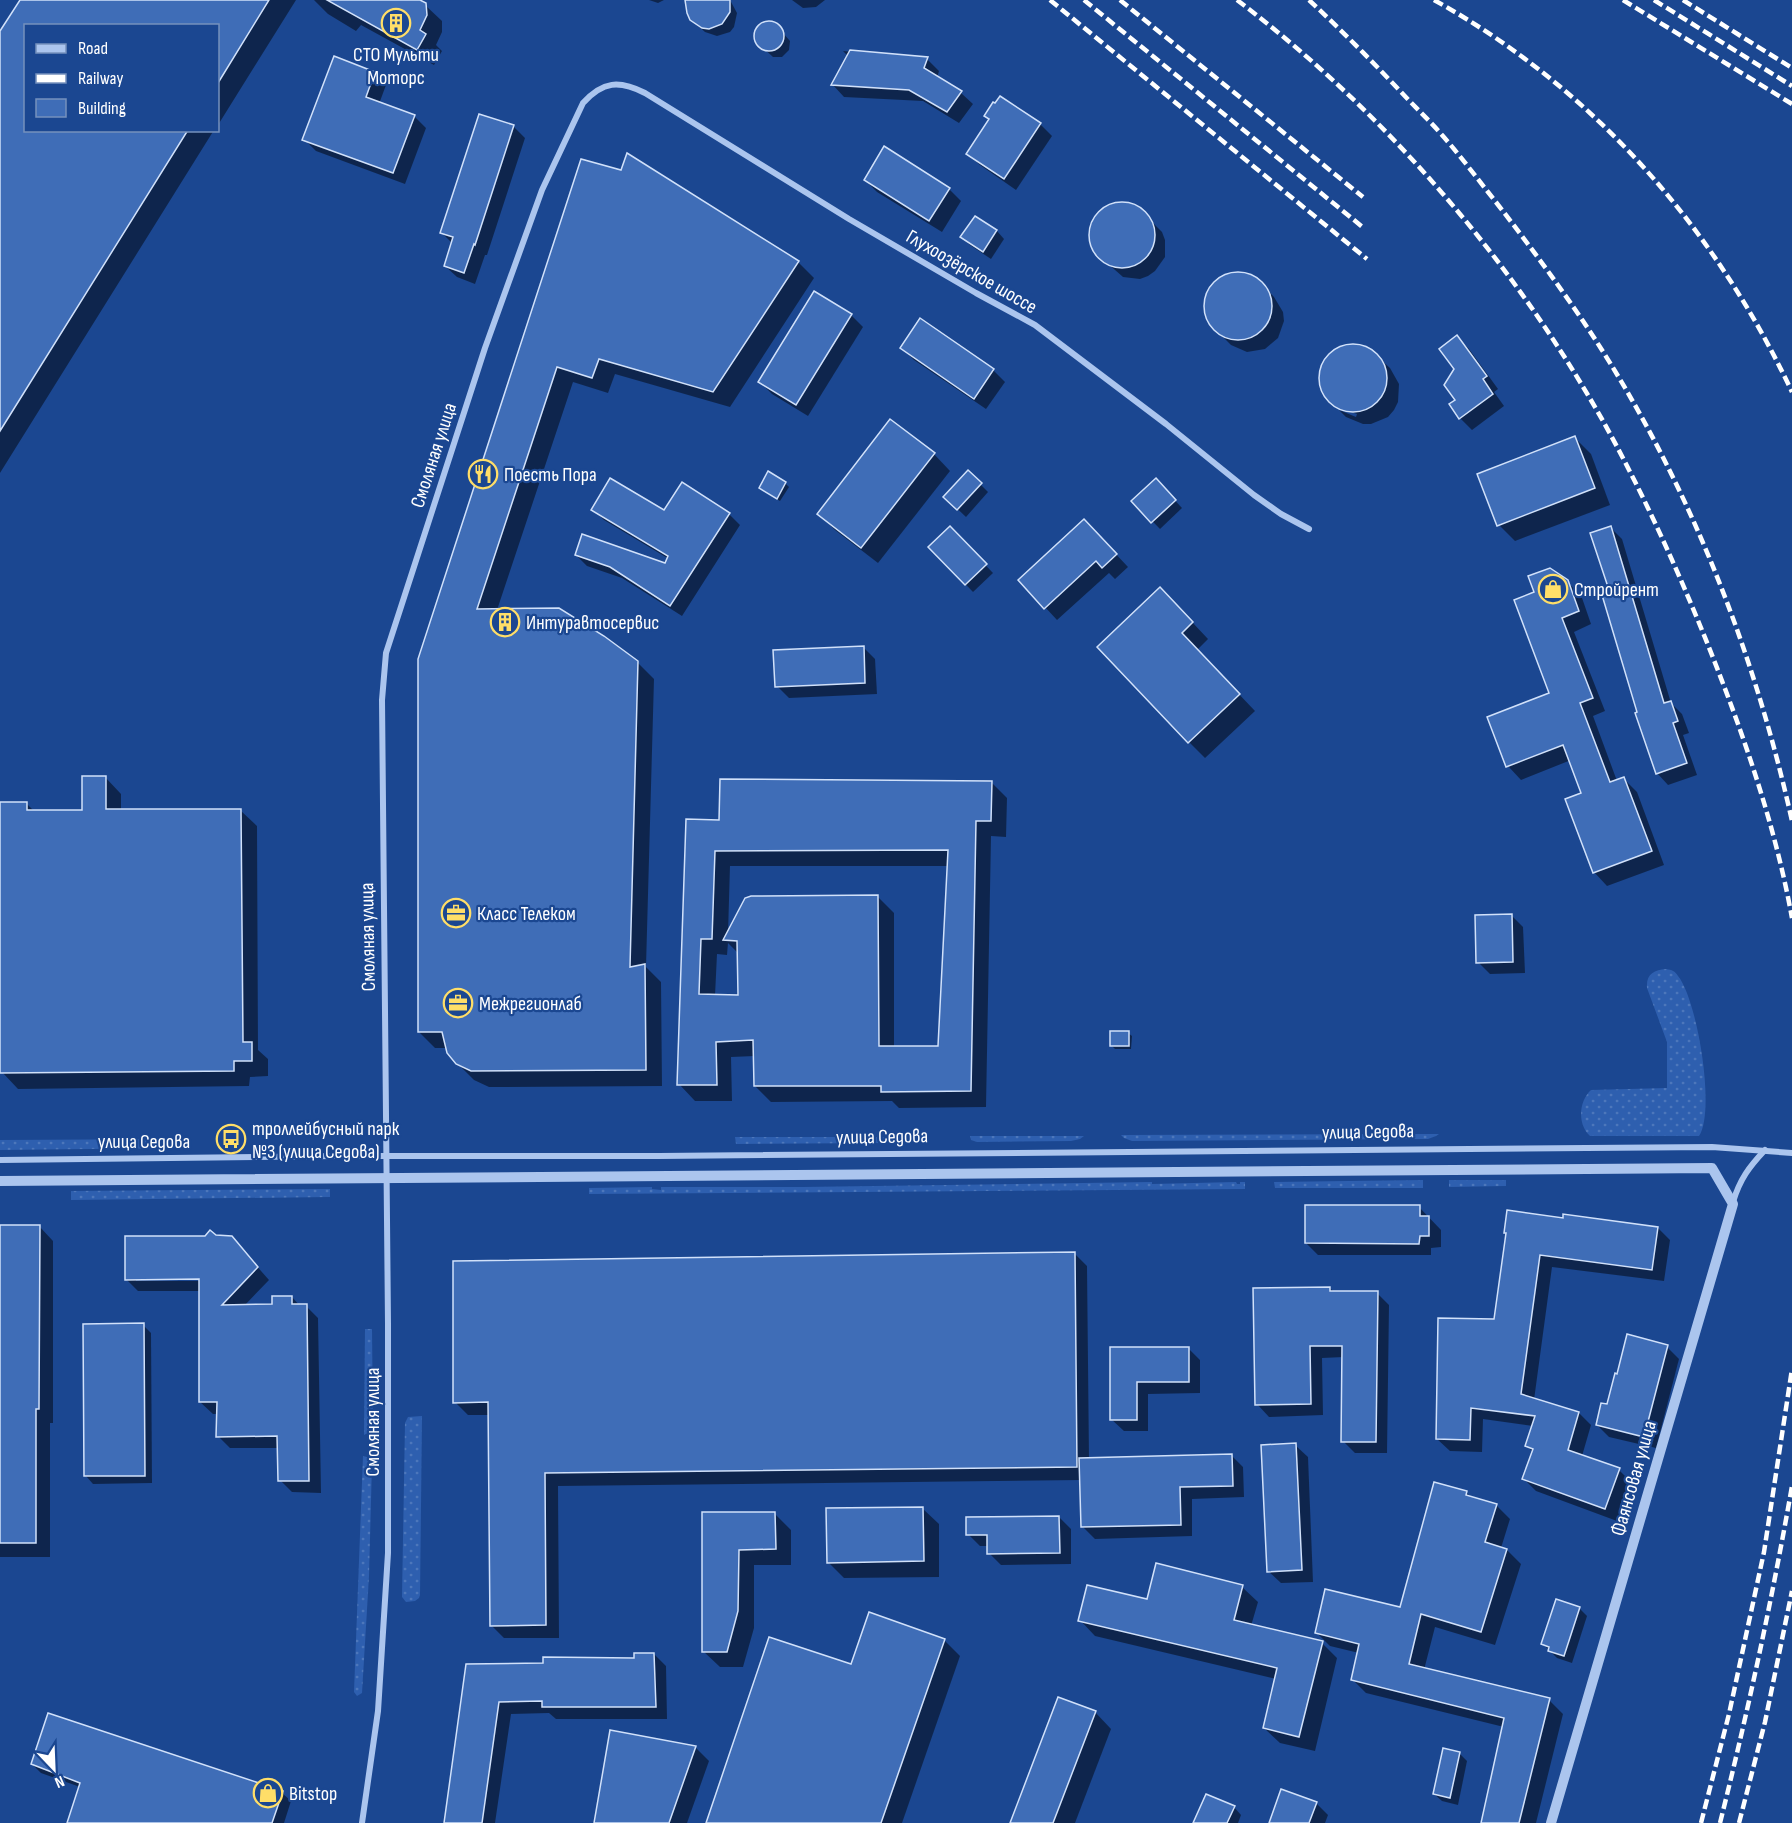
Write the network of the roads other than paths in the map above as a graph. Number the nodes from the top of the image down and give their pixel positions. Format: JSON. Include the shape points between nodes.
{"nodes":[{"id":1,"x":598,"y":91,"type":"joint"},
{"id":2,"x":1309,"y":529,"type":"dead end"},
{"id":3,"x":1765,"y":1150,"type":"junction"},
{"id":4,"x":1792,"y":1153,"type":"edge"},
{"id":5,"x":387,"y":1156,"type":"junction"},
{"id":6,"x":0,"y":1160,"type":"edge"},
{"id":7,"x":387,"y":1178,"type":"junction"},
{"id":8,"x":0,"y":1181,"type":"edge"},
{"id":9,"x":1733,"y":1204,"type":"junction"},
{"id":10,"x":362,"y":1823,"type":"edge"},
{"id":11,"x":1551,"y":1823,"type":"edge"}],
"edges":[{"from":1,"to":2,"type":"street","name":"Глухоозёрское шоссе","via":[[625,84],[645,93],[849,219],[1035,325],[1254,495]]},
{"from":1,"to":5,"type":"street","name":"Смоляная улица","via":[[583,103],[542,190],[485,348],[386,653],[382,723]]},
{"from":3,"to":4,"type":"street"},
{"from":3,"to":5,"type":"street","name":"улица Седова","via":[[1712,1147]]},
{"from":3,"to":9,"type":"street","name":"Фаянсовая улица","via":[[1749,1168]]},
{"from":5,"to":6,"type":"street","name":"улица Седова"},
{"from":5,"to":7,"type":"street","name":"Смоляная улица"},
{"from":7,"to":8,"type":"street","name":"улица Седова"},
{"from":7,"to":9,"type":"street","name":"улица Седова","via":[[1712,1168]]},
{"from":7,"to":10,"type":"street","name":"Смоляная улица","via":[[388,1553],[378,1711]]},
{"from":9,"to":11,"type":"street","name":"Фаянсовая улица"}]}
